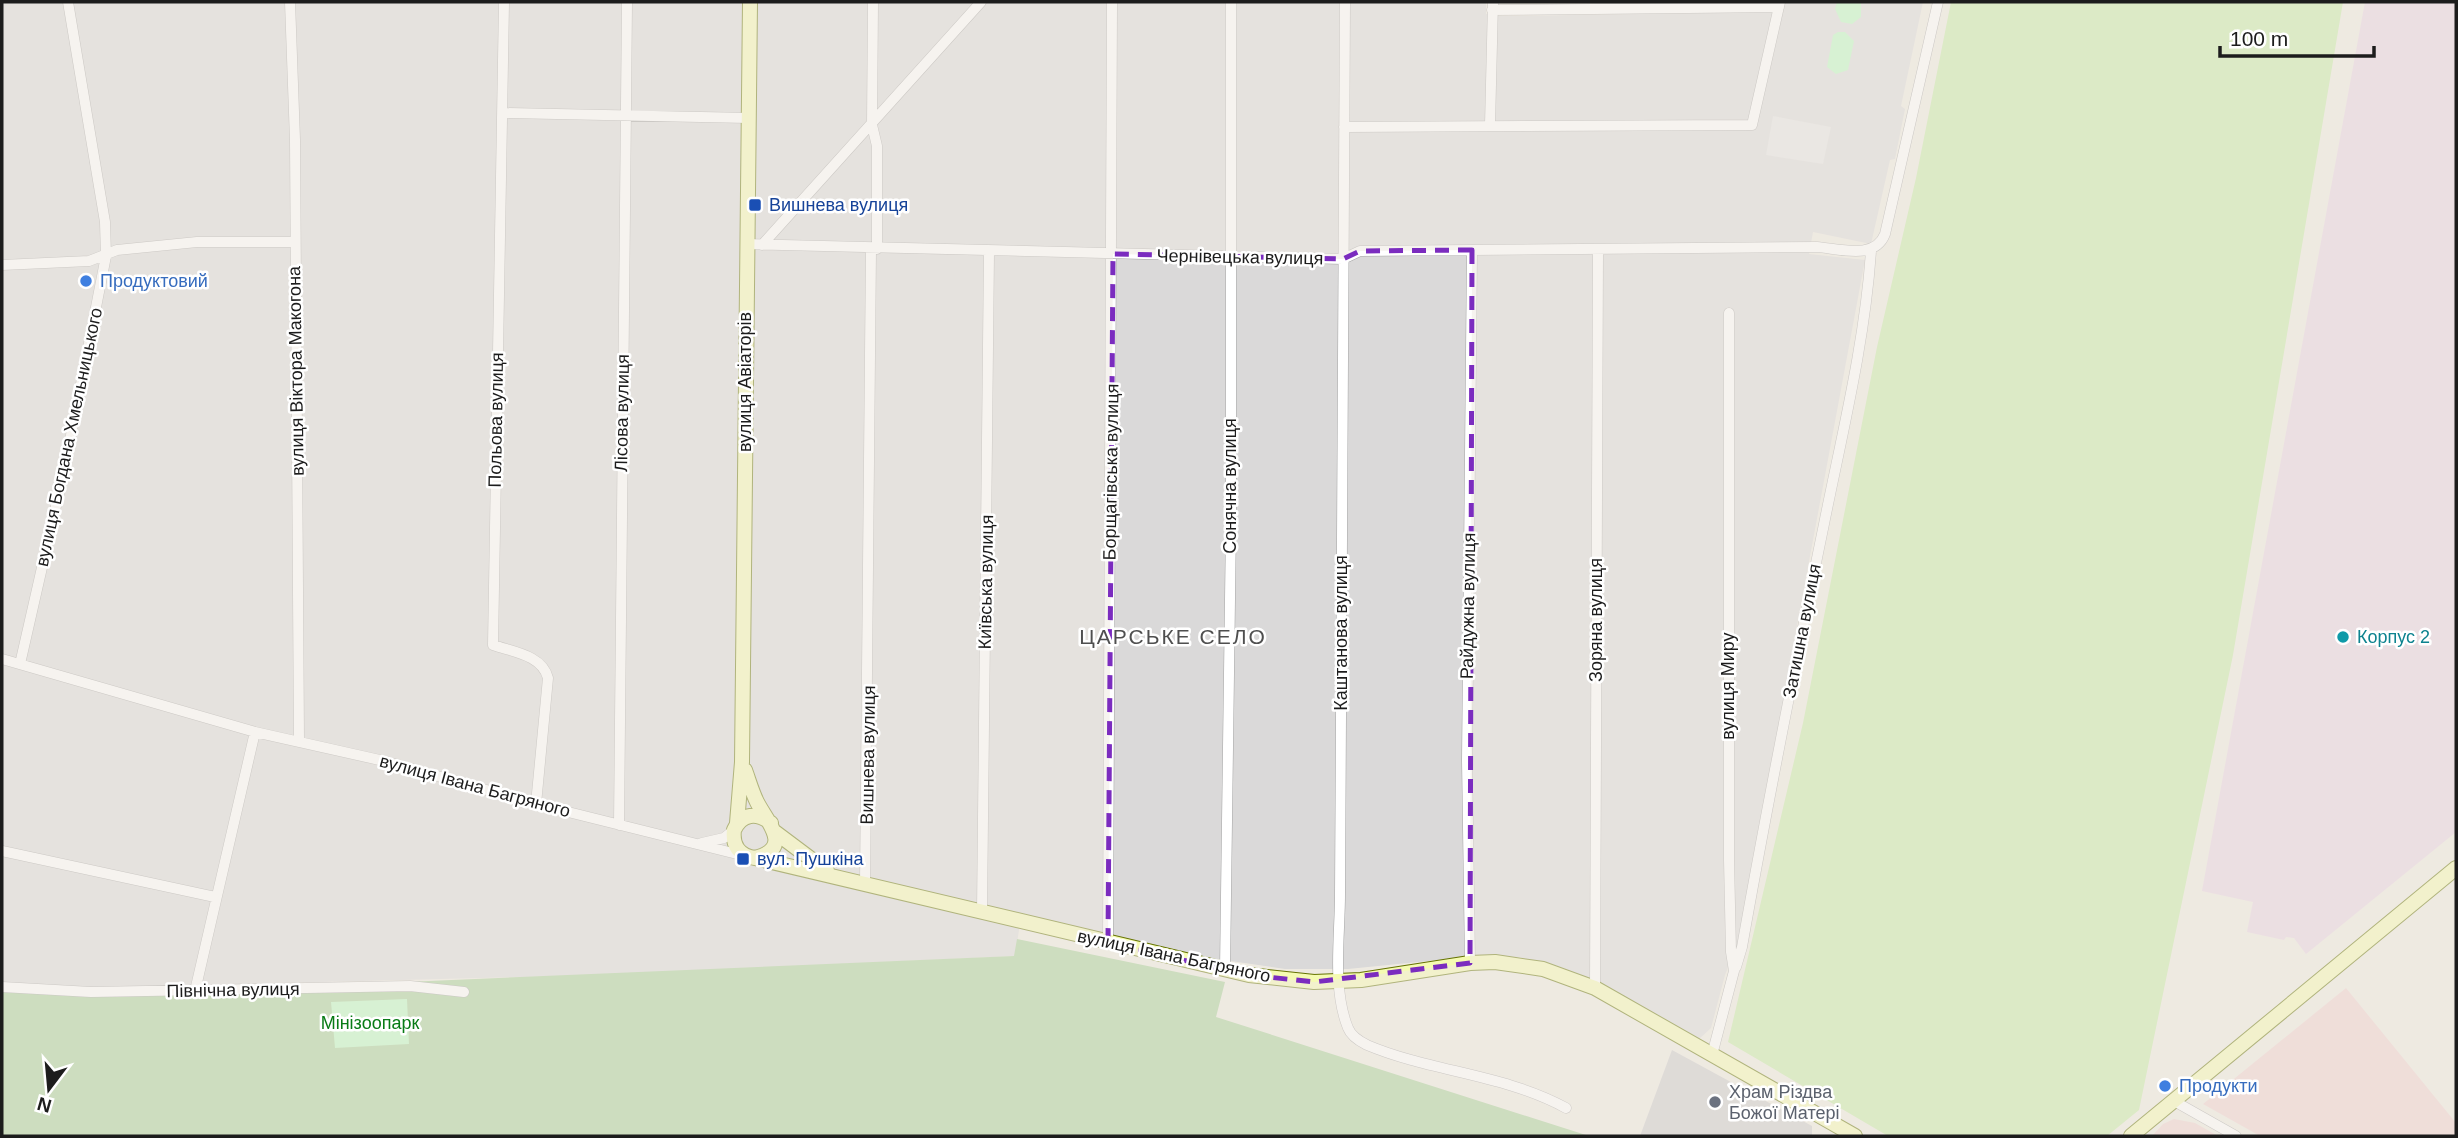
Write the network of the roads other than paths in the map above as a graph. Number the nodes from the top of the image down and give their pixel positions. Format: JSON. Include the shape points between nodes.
{"nodes":[{"id":1,"x":68,"y":2,"type":"edge"},
{"id":2,"x":290,"y":2,"type":"edge"},
{"id":3,"x":504,"y":2,"type":"edge"},
{"id":4,"x":627,"y":2,"type":"edge"},
{"id":5,"x":750,"y":2,"type":"edge"},
{"id":6,"x":873,"y":2,"type":"edge"},
{"id":7,"x":981,"y":2,"type":"edge"},
{"id":8,"x":1112,"y":2,"type":"edge"},
{"id":9,"x":1231,"y":2,"type":"edge"},
{"id":10,"x":1345,"y":2,"type":"edge"},
{"id":11,"x":1938,"y":2,"type":"edge"},
{"id":12,"x":1779,"y":4,"type":"edge"},
{"id":13,"x":1492,"y":6,"type":"edge"},
{"id":14,"x":503,"y":113,"type":"junction"},
{"id":15,"x":627,"y":116,"type":"junction"},
{"id":16,"x":749,"y":118,"type":"junction"},
{"id":17,"x":872,"y":125,"type":"junction"},
{"id":18,"x":1489,"y":125,"type":"junction"},
{"id":19,"x":1344,"y":127,"type":"junction"},
{"id":20,"x":293,"y":242,"type":"junction"},
{"id":21,"x":746,"y":244,"type":"junction"},
{"id":22,"x":762,"y":245,"type":"junction"},
{"id":23,"x":874,"y":249,"type":"junction"},
{"id":24,"x":1472,"y":250,"type":"junction"},
{"id":25,"x":1598,"y":251,"type":"junction"},
{"id":26,"x":1871,"y":251,"type":"junction"},
{"id":27,"x":989,"y":252,"type":"junction"},
{"id":28,"x":1113,"y":254,"type":"junction"},
{"id":29,"x":106,"y":256,"type":"junction"},
{"id":30,"x":1230,"y":256,"type":"junction"},
{"id":31,"x":1343,"y":259,"type":"junction"},
{"id":32,"x":2,"y":265,"type":"edge"},
{"id":33,"x":1729,"y":313,"type":"dead end"},
{"id":34,"x":2,"y":659,"type":"edge"},
{"id":35,"x":20,"y":664,"type":"junction"},
{"id":36,"x":255,"y":732,"type":"junction"},
{"id":37,"x":299,"y":741,"type":"junction"},
{"id":38,"x":742,"y":762,"type":"junction"},
{"id":39,"x":536,"y":804,"type":"junction"},
{"id":40,"x":619,"y":825,"type":"junction"},
{"id":41,"x":735,"y":827,"type":"junction"},
{"id":42,"x":773,"y":827,"type":"junction"},
{"id":43,"x":694,"y":844,"type":"junction"},
{"id":44,"x":2,"y":851,"type":"edge"},
{"id":45,"x":752,"y":857,"type":"junction"},
{"id":46,"x":2456,"y":868,"type":"edge"},
{"id":47,"x":834,"y":876,"type":"junction"},
{"id":48,"x":866,"y":884,"type":"junction"},
{"id":49,"x":215,"y":897,"type":"junction"},
{"id":50,"x":982,"y":912,"type":"junction"},
{"id":51,"x":1108,"y":943,"type":"junction"},
{"id":52,"x":1470,"y":963,"type":"junction"},
{"id":53,"x":1225,"y":970,"type":"junction"},
{"id":54,"x":1734,"y":971,"type":"junction"},
{"id":55,"x":1340,"y":981,"type":"junction"},
{"id":56,"x":2,"y":987,"type":"edge"},
{"id":57,"x":1595,"y":988,"type":"junction"},
{"id":58,"x":195,"y":991,"type":"junction"},
{"id":59,"x":464,"y":992,"type":"dead end"},
{"id":60,"x":1712,"y":1055,"type":"junction"},
{"id":61,"x":2174,"y":1101,"type":"junction"},
{"id":62,"x":1566,"y":1108,"type":"dead end"},
{"id":63,"x":1855,"y":1136,"type":"edge"},
{"id":64,"x":2131,"y":1136,"type":"edge"},
{"id":65,"x":2236,"y":1136,"type":"edge"}],
"edges":[{"from":1,"to":29,"type":"street","name":"вулиця Богдана Хмельницького","via":[[105,222]]},
{"from":2,"to":20,"type":"street","name":"вулиця Віктора Макогона"},
{"from":3,"to":14,"type":"street","name":"Польова вулиця"},
{"from":4,"to":15,"type":"street","name":"Лісова вулиця"},
{"from":5,"to":16,"type":"main road","name":"вулиця Авіаторів"},
{"from":6,"to":17,"type":"street","name":"Вишнева вулиця"},
{"from":7,"to":17,"type":"street"},
{"from":8,"to":28,"type":"street","name":"Борщагівська вулиця"},
{"from":9,"to":30,"type":"street","name":"Сонячна вулиця"},
{"from":10,"to":19,"type":"street","name":"Каштанова вулиця"},
{"from":11,"to":26,"type":"street","via":[[1885,234]]},
{"from":12,"to":13,"type":"street"},
{"from":12,"to":18,"type":"street","via":[[1752,125]]},
{"from":13,"to":18,"type":"street"},
{"from":14,"to":15,"type":"street"},
{"from":14,"to":39,"type":"street","name":"Польова вулиця","via":[[493,645],[537,661],[548,678]]},
{"from":15,"to":16,"type":"street"},
{"from":15,"to":40,"type":"street","name":"Лісова вулиця"},
{"from":16,"to":21,"type":"main road","name":"вулиця Авіаторів"},
{"from":17,"to":22,"type":"street"},
{"from":17,"to":23,"type":"street","name":"Вишнева вулиця","via":[[877,146]]},
{"from":18,"to":19,"type":"street"},
{"from":19,"to":31,"type":"street","name":"Каштанова вулиця"},
{"from":20,"to":29,"type":"street","via":[[197,242],[117,250]]},
{"from":20,"to":37,"type":"street","name":"вулиця Віктора Макогона"},
{"from":21,"to":22,"type":"street","name":"Чернівецька вулиця"},
{"from":21,"to":38,"type":"main road","name":"вулиця Авіаторів"},
{"from":22,"to":23,"type":"street","name":"Чернівецька вулиця"},
{"from":23,"to":27,"type":"street","name":"Чернівецька вулиця"},
{"from":23,"to":48,"type":"street","name":"Вишнева вулиця"},
{"from":24,"to":25,"type":"street","name":"Чернівецька вулиця"},
{"from":24,"to":31,"type":"street","name":"Чернівецька вулиця","via":[[1360,251]]},
{"from":24,"to":52,"type":"street","name":"Райдужна вулиця","via":[[1467,760]]},
{"from":25,"to":26,"type":"street","name":"Чернівецька вулиця","via":[[1817,247]]},
{"from":25,"to":57,"type":"street","name":"Зоряна вулиця"},
{"from":26,"to":54,"type":"street","name":"Затишна вулиця","via":[[1868,290]]},
{"from":27,"to":28,"type":"street","name":"Чернівецька вулиця"},
{"from":27,"to":50,"type":"street","name":"Київська вулиця"},
{"from":28,"to":30,"type":"street","name":"Чернівецька вулиця"},
{"from":28,"to":51,"type":"street","name":"Борщагівська вулиця"},
{"from":29,"to":32,"type":"street","via":[[89,261]]},
{"from":29,"to":35,"type":"street","name":"вулиця Богдана Хмельницького"},
{"from":30,"to":31,"type":"street","name":"Чернівецька вулиця"},
{"from":30,"to":53,"type":"street","name":"Сонячна вулиця"},
{"from":31,"to":55,"type":"street","name":"Каштанова вулиця"},
{"from":33,"to":54,"type":"street","name":"вулиця Миру","via":[[1729,846]]},
{"from":34,"to":35,"type":"street","name":"вулиця Івана Багряного"},
{"from":35,"to":36,"type":"street","name":"вулиця Івана Багряного"},
{"from":36,"to":37,"type":"street","name":"вулиця Івана Багряного"},
{"from":36,"to":49,"type":"street"},
{"from":37,"to":39,"type":"street","name":"вулиця Івана Багряного"},
{"from":38,"to":41,"type":"main road","name":"вулиця Авіаторів"},
{"from":38,"to":42,"type":"main road","name":"вулиця Авіаторів"},
{"from":39,"to":40,"type":"street","name":"вулиця Івана Багряного"},
{"from":40,"to":43,"type":"street","name":"вулиця Івана Багряного"},
{"from":41,"to":42,"type":"main road","via":[[754,815]]},
{"from":41,"to":43,"type":"street","name":"вулиця Івана Багряного","via":[[724,838]]},
{"from":41,"to":45,"type":"main road","via":[[736,847]]},
{"from":42,"to":45,"type":"main road","via":[[771,850]]},
{"from":42,"to":47,"type":"main road","name":"вулиця Івана Багряного"},
{"from":43,"to":45,"type":"street","name":"вулиця Івана Багряного"},
{"from":44,"to":49,"type":"street"},
{"from":45,"to":47,"type":"main road","name":"вулиця Івана Багряного"},
{"from":46,"to":61,"type":"main road"},
{"from":47,"to":48,"type":"main road","name":"вулиця Івана Багряного"},
{"from":48,"to":50,"type":"main road","name":"вулиця Івана Багряного"},
{"from":49,"to":58,"type":"street"},
{"from":50,"to":51,"type":"main road","name":"вулиця Івана Багряного"},
{"from":51,"to":53,"type":"main road","name":"вулиця Івана Багряного"},
{"from":52,"to":55,"type":"main road","name":"вулиця Івана Багряного"},
{"from":52,"to":57,"type":"main road","name":"вулиця Івана Багряного","via":[[1543,969]]},
{"from":53,"to":55,"type":"main road","name":"вулиця Івана Багряного","via":[[1280,979]]},
{"from":54,"to":60,"type":"street","name":"вулиця Миру"},
{"from":55,"to":62,"type":"street","name":"Каштанова вулиця","via":[[1343,1011],[1357,1040],[1522,1090]]},
{"from":56,"to":58,"type":"street","name":"Північна вулиця"},
{"from":57,"to":60,"type":"main road","name":"вулиця Івана Багряного"},
{"from":58,"to":59,"type":"street","name":"Північна вулиця","via":[[413,986]]},
{"from":60,"to":63,"type":"main road","name":"вулиця Івана Багряного"},
{"from":61,"to":64,"type":"main road"},
{"from":61,"to":65,"type":"street"}]}
